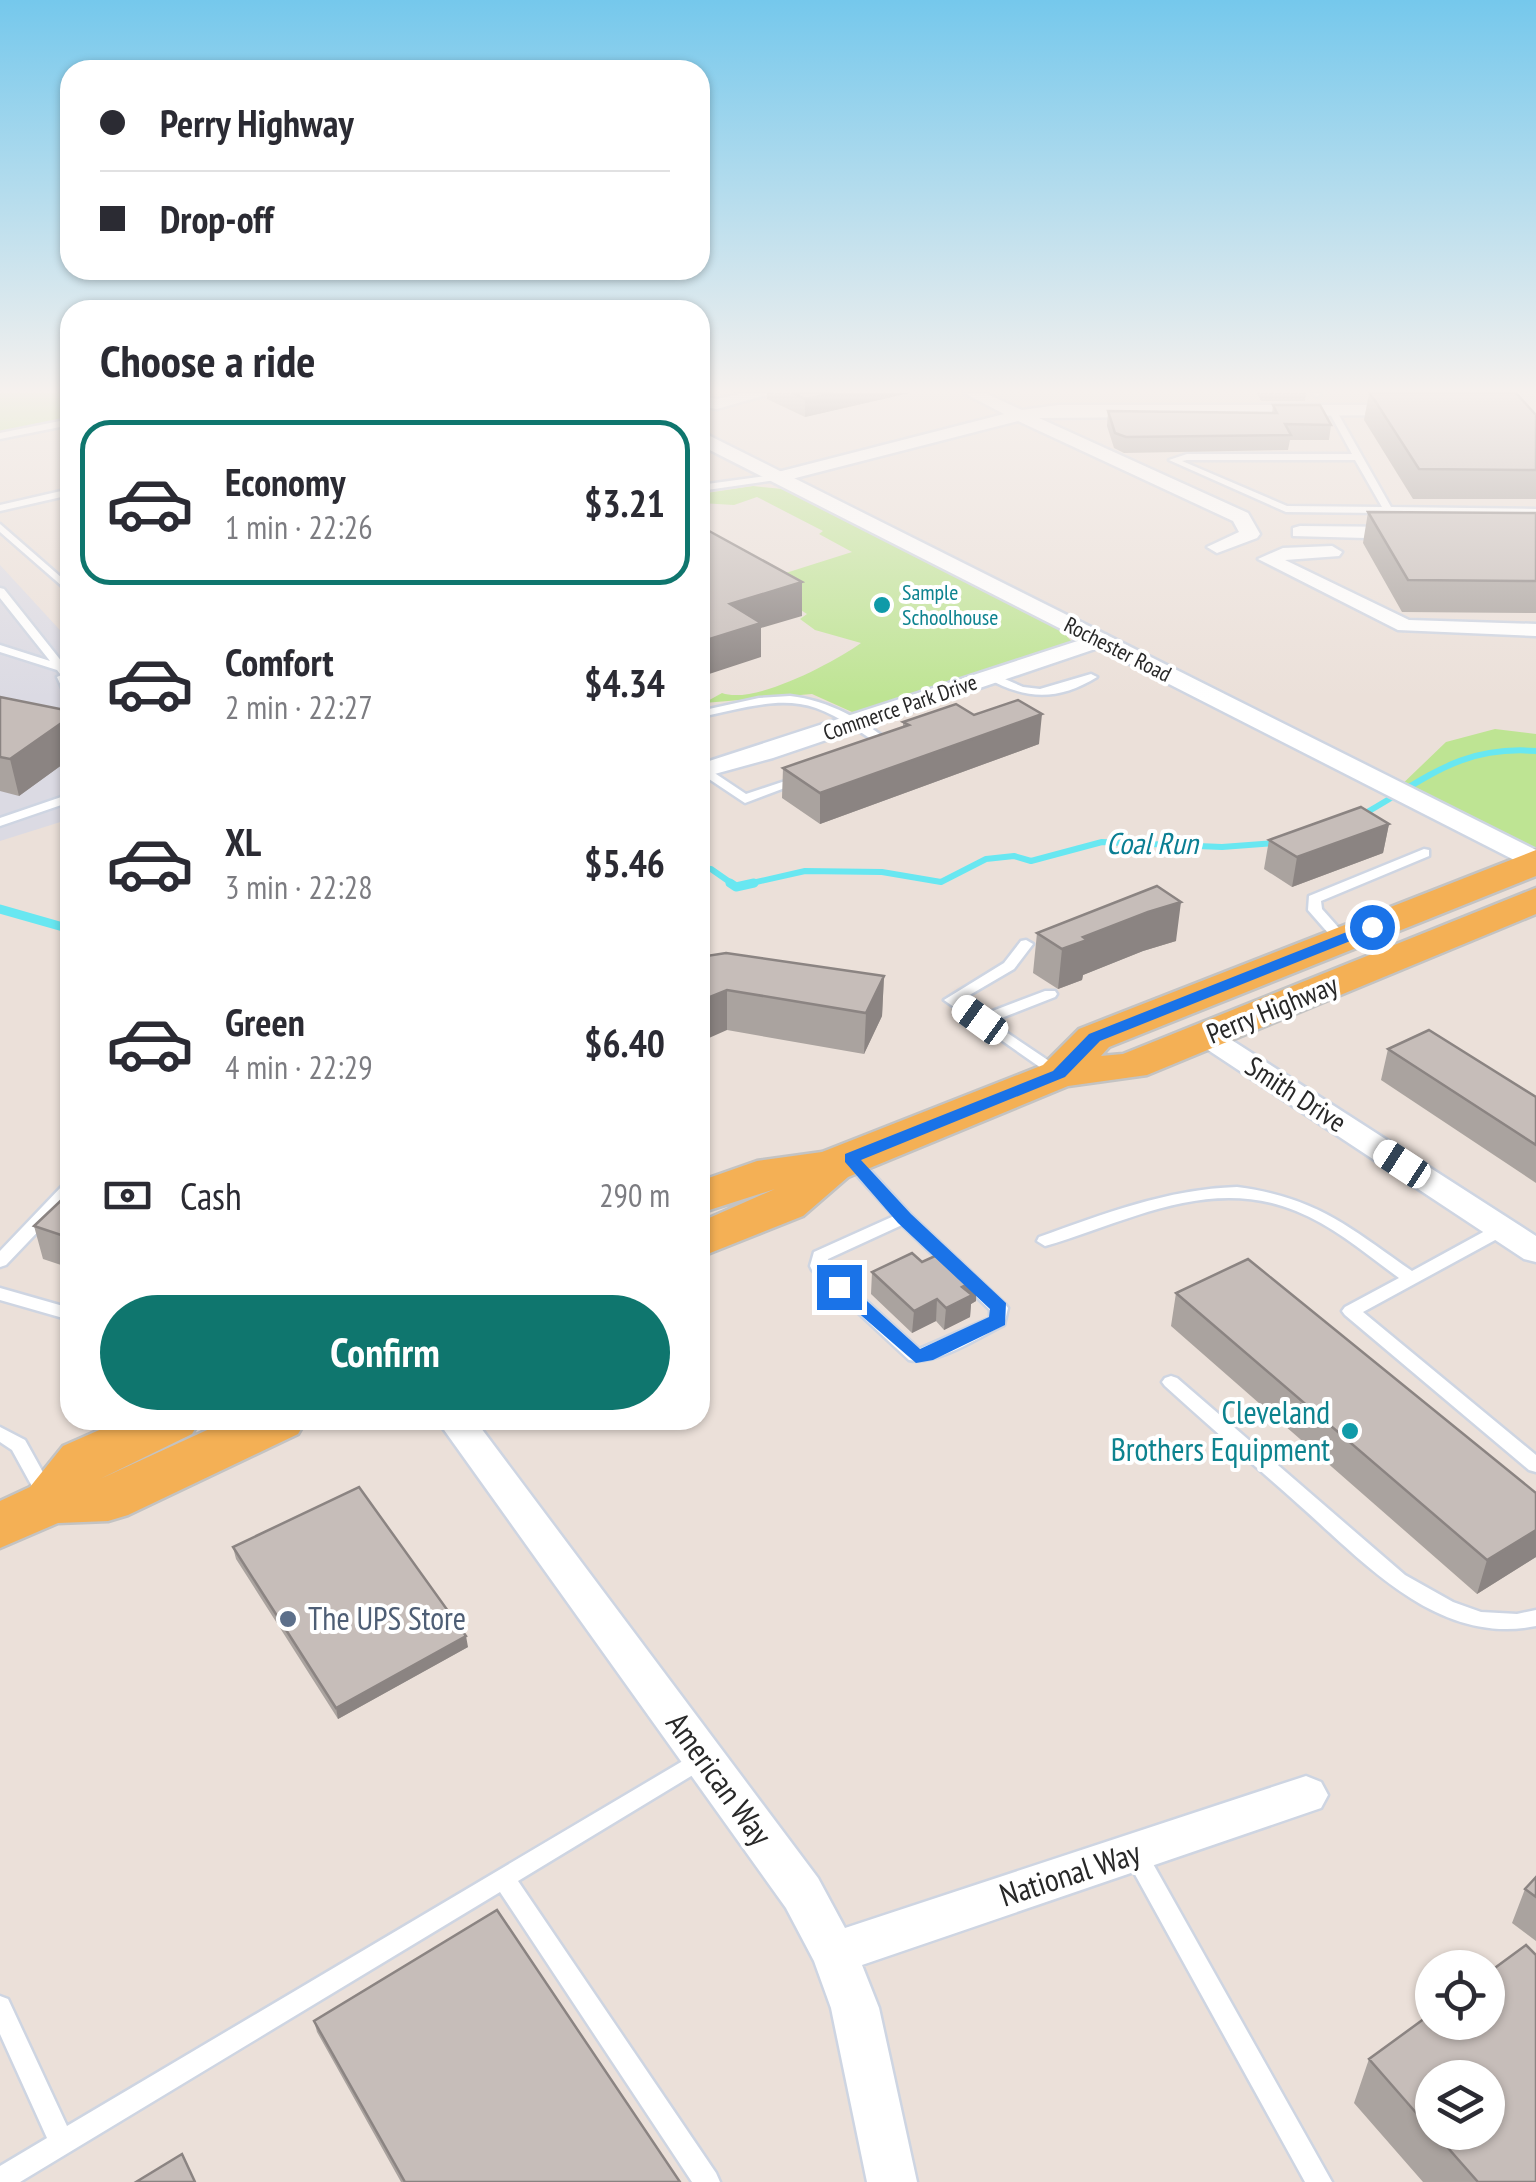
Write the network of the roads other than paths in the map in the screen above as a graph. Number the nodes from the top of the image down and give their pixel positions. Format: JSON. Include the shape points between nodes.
{"nodes":[{"id":1,"x":58,"y":495,"type":"edge"},
{"id":2,"x":815,"y":495,"type":"edge"},
{"id":3,"x":1194,"y":495,"type":"edge"},
{"id":4,"x":1253,"y":495,"type":"edge"},
{"id":5,"x":1379,"y":495,"type":"edge"},
{"id":6,"x":0,"y":508,"type":"edge"},
{"id":7,"x":1388,"y":510,"type":"junction"},
{"id":8,"x":1536,"y":512,"type":"edge"},
{"id":9,"x":0,"y":527,"type":"edge"},
{"id":10,"x":1300,"y":532,"type":"dead end"},
{"id":11,"x":1411,"y":533,"type":"joint"},
{"id":12,"x":1327,"y":542,"type":"junction"},
{"id":13,"x":1217,"y":547,"type":"dead end"},
{"id":14,"x":60,"y":581,"type":"edge"},
{"id":15,"x":0,"y":590,"type":"edge"},
{"id":16,"x":1362,"y":605,"type":"junction"},
{"id":17,"x":1536,"y":630,"type":"edge"},
{"id":18,"x":1099,"y":640,"type":"junction"},
{"id":19,"x":0,"y":648,"type":"edge"},
{"id":20,"x":60,"y":668,"type":"edge"},
{"id":21,"x":60,"y":673,"type":"edge"},
{"id":22,"x":990,"y":676,"type":"junction"},
{"id":23,"x":1091,"y":677,"type":"dead end"},
{"id":24,"x":710,"y":712,"type":"edge"},
{"id":25,"x":852,"y":724,"type":"junction"},
{"id":26,"x":874,"y":754,"type":"edge"},
{"id":27,"x":710,"y":768,"type":"edge"},
{"id":28,"x":819,"y":774,"type":"edge"},
{"id":29,"x":710,"y":776,"type":"edge"},
{"id":30,"x":60,"y":801,"type":"edge"},
{"id":31,"x":0,"y":822,"type":"edge"},
{"id":32,"x":1424,"y":853,"type":"dead end"},
{"id":33,"x":1536,"y":862,"type":"edge"},
{"id":34,"x":1536,"y":900,"type":"edge"},
{"id":35,"x":1341,"y":940,"type":"junction"},
{"id":36,"x":1026,"y":944,"type":"dead end"},
{"id":37,"x":1050,"y":994,"type":"dead end"},
{"id":38,"x":980,"y":1020,"type":"junction"},
{"id":39,"x":1206,"y":1036,"type":"junction"},
{"id":40,"x":1059,"y":1074,"type":"junction"},
{"id":41,"x":840,"y":1162,"type":"junction"},
{"id":42,"x":710,"y":1194,"type":"edge"},
{"id":43,"x":60,"y":1198,"type":"edge"},
{"id":44,"x":904,"y":1218,"type":"junction"},
{"id":45,"x":1502,"y":1229,"type":"junction"},
{"id":46,"x":710,"y":1237,"type":"edge"},
{"id":47,"x":1045,"y":1241,"type":"dead end"},
{"id":48,"x":1536,"y":1251,"type":"edge"},
{"id":49,"x":0,"y":1260,"type":"edge"},
{"id":50,"x":1411,"y":1278,"type":"junction"},
{"id":51,"x":0,"y":1294,"type":"edge"},
{"id":52,"x":60,"y":1311,"type":"edge"},
{"id":53,"x":1170,"y":1382,"type":"dead end"},
{"id":54,"x":151,"y":1430,"type":"edge"},
{"id":55,"x":258,"y":1430,"type":"edge"},
{"id":56,"x":462,"y":1430,"type":"edge"},
{"id":57,"x":0,"y":1434,"type":"edge"},
{"id":58,"x":1536,"y":1465,"type":"edge"},
{"id":59,"x":50,"y":1502,"type":"junction"},
{"id":60,"x":0,"y":1526,"type":"edge"},
{"id":61,"x":1536,"y":1618,"type":"edge"},
{"id":62,"x":704,"y":1758,"type":"junction"},
{"id":63,"x":1306,"y":1795,"type":"dead end"},
{"id":64,"x":1135,"y":1852,"type":"junction"},
{"id":65,"x":503,"y":1878,"type":"junction"},
{"id":66,"x":834,"y":1953,"type":"junction"},
{"id":67,"x":0,"y":2007,"type":"edge"},
{"id":68,"x":62,"y":2143,"type":"junction"},
{"id":69,"x":0,"y":2180,"type":"edge"},
{"id":70,"x":707,"y":2182,"type":"edge"},
{"id":71,"x":892,"y":2182,"type":"edge"},
{"id":72,"x":1319,"y":2182,"type":"edge"}],
"edges":[{"from":1,"to":6,"type":"lane"},
{"from":2,"to":18,"type":"street","name":"Rochester Road"},
{"from":3,"to":13,"type":"street","via":[[1241,516],[1250,534]]},
{"from":4,"to":7,"type":"lane","via":[[1286,509]]},
{"from":5,"to":7,"type":"lane"},
{"from":7,"to":8,"type":"lane"},
{"from":7,"to":11,"type":"lane"},
{"from":9,"to":14,"type":"lane"},
{"from":10,"to":12,"type":"street"},
{"from":11,"to":12,"type":"street"},
{"from":12,"to":16,"type":"street"},
{"from":12,"to":16,"type":"street","via":[[1268,559]]},
{"from":15,"to":20,"type":"lane"},
{"from":16,"to":17,"type":"street","via":[[1420,628]]},
{"from":18,"to":22,"type":"street","name":"Commerce Park Drive"},
{"from":18,"to":33,"type":"street","name":"Rochester Road"},
{"from":19,"to":21,"type":"lane","via":[[42,659]]},
{"from":22,"to":23,"type":"lane","via":[[1025,695]]},
{"from":22,"to":25,"type":"street","name":"Commerce Park Drive"},
{"from":24,"to":25,"type":"lane","via":[[802,700]]},
{"from":25,"to":26,"type":"lane","via":[[892,748]]},
{"from":25,"to":27,"type":"street","name":"Commerce Park Drive"},
{"from":28,"to":29,"type":"lane","via":[[746,799]]},
{"from":30,"to":31,"type":"lane"},
{"from":32,"to":35,"type":"lane","via":[[1314,899],[1314,910]]},
{"from":33,"to":35,"type":"main road","name":"Perry Highway"},
{"from":34,"to":39,"type":"main road","name":"Perry Highway"},
{"from":35,"to":40,"type":"main road","name":"Perry Highway","via":[[1094,1038]]},
{"from":36,"to":38,"type":"lane","via":[[1009,966],[951,1000]]},
{"from":37,"to":38,"type":"lane"},
{"from":38,"to":40,"type":"lane"},
{"from":39,"to":40,"type":"main road","name":"Perry Highway","via":[[1131,1066]]},
{"from":39,"to":45,"type":"street","name":"Smith Drive"},
{"from":40,"to":41,"type":"main road","name":"Perry Highway"},
{"from":41,"to":42,"type":"main road","name":"Perry Highway","via":[[756,1176]]},
{"from":41,"to":44,"type":"lane"},
{"from":41,"to":46,"type":"main road","name":"Perry Highway","via":[[786,1205]]},
{"from":43,"to":49,"type":"lane"},
{"from":44,"to":44,"type":"lane","via":[[999,1308],[998,1320],[926,1355],[916,1356],[818,1266],[820,1256]]},
{"from":45,"to":48,"type":"street","name":"Smith Drive"},
{"from":45,"to":50,"type":"lane"},
{"from":47,"to":50,"type":"lane","via":[[1182,1194],[1221,1189],[1303,1207]]},
{"from":50,"to":58,"type":"lane","via":[[1350,1312]]},
{"from":51,"to":52,"type":"lane"},
{"from":53,"to":61,"type":"lane","via":[[1431,1602],[1486,1621]]},
{"from":54,"to":59,"type":"main road","via":[[83,1461]]},
{"from":55,"to":59,"type":"main road","via":[[108,1500]]},
{"from":56,"to":62,"type":"street","name":"American Way"},
{"from":57,"to":59,"type":"lane","via":[[19,1445]]},
{"from":59,"to":60,"type":"main road"},
{"from":62,"to":65,"type":"lane"},
{"from":62,"to":66,"type":"street","name":"American Way","via":[[792,1878]]},
{"from":63,"to":64,"type":"street","name":"National Way"},
{"from":64,"to":66,"type":"street","name":"National Way"},
{"from":64,"to":72,"type":"lane"},
{"from":65,"to":68,"type":"lane"},
{"from":65,"to":70,"type":"lane"},
{"from":66,"to":71,"type":"street","name":"American Way","via":[[855,2008]]},
{"from":67,"to":68,"type":"lane"},
{"from":68,"to":69,"type":"lane"}]}
